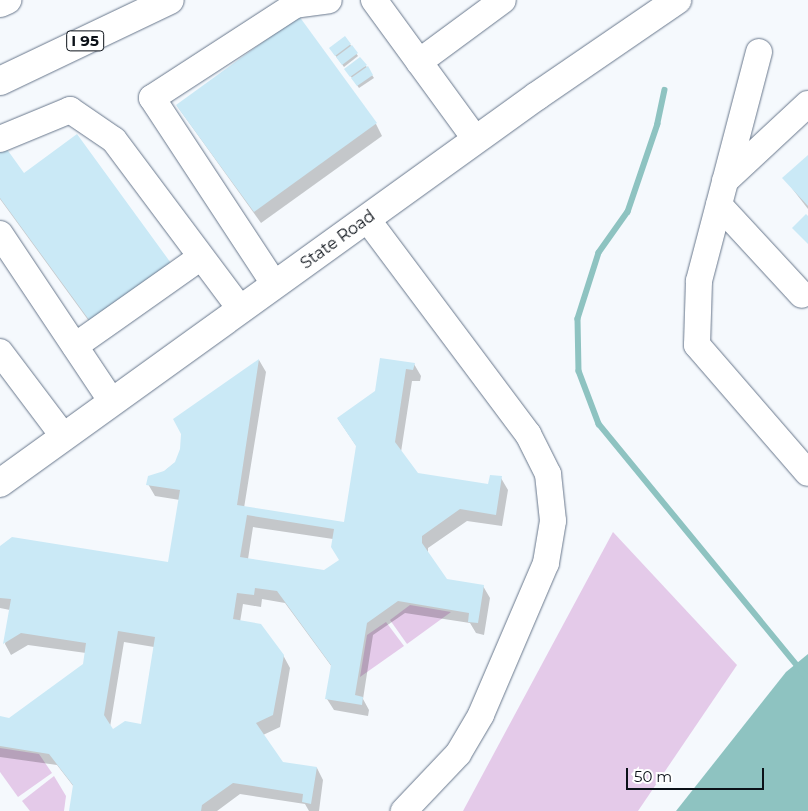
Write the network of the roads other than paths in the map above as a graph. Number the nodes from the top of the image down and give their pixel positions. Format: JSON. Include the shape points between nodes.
{"nodes":[{"id":1,"x":7,"y":0,"type":"edge"},
{"id":2,"x":170,"y":0,"type":"edge"},
{"id":3,"x":329,"y":0,"type":"edge"},
{"id":4,"x":374,"y":0,"type":"edge"},
{"id":5,"x":503,"y":0,"type":"edge"},
{"id":6,"x":677,"y":0,"type":"edge"},
{"id":7,"x":0,"y":3,"type":"edge"},
{"id":8,"x":759,"y":52,"type":"dead end"},
{"id":9,"x":419,"y":62,"type":"junction"},
{"id":10,"x":0,"y":82,"type":"edge"},
{"id":11,"x":808,"y":104,"type":"edge"},
{"id":12,"x":0,"y":139,"type":"edge"},
{"id":13,"x":476,"y":140,"type":"junction"},
{"id":14,"x":722,"y":193,"type":"junction"},
{"id":15,"x":367,"y":219,"type":"junction"},
{"id":16,"x":0,"y":234,"type":"edge"},
{"id":17,"x":201,"y":257,"type":"junction"},
{"id":18,"x":275,"y":285,"type":"junction"},
{"id":19,"x":806,"y":295,"type":"edge"},
{"id":20,"x":241,"y":310,"type":"junction"},
{"id":21,"x":75,"y":346,"type":"junction"},
{"id":22,"x":0,"y":352,"type":"edge"},
{"id":23,"x":112,"y":402,"type":"junction"},
{"id":24,"x":64,"y":437,"type":"junction"},
{"id":25,"x":808,"y":473,"type":"edge"},
{"id":26,"x":0,"y":483,"type":"edge"},
{"id":27,"x":404,"y":811,"type":"edge"}],
"edges":[{"from":1,"to":7,"type":"main road"},
{"from":2,"to":10,"type":"main road","number":"I 95"},
{"from":3,"to":18,"type":"lane","via":[[295,6],[152,98]]},
{"from":4,"to":9,"type":"lane"},
{"from":5,"to":9,"type":"lane"},
{"from":6,"to":13,"type":"main road","name":"State Road"},
{"from":8,"to":14,"type":"lane"},
{"from":9,"to":13,"type":"lane"},
{"from":11,"to":14,"type":"lane"},
{"from":12,"to":17,"type":"lane","via":[[70,110],[114,140]]},
{"from":13,"to":15,"type":"main road","name":"State Road"},
{"from":14,"to":19,"type":"lane"},
{"from":14,"to":25,"type":"lane","via":[[700,281],[697,345]]},
{"from":15,"to":18,"type":"main road","name":"State Road"},
{"from":15,"to":27,"type":"lane","via":[[528,434],[548,474],[553,521],[546,563],[481,715],[458,754]]},
{"from":16,"to":21,"type":"lane"},
{"from":17,"to":20,"type":"lane"},
{"from":17,"to":21,"type":"lane"},
{"from":18,"to":20,"type":"main road","name":"State Road"},
{"from":20,"to":23,"type":"main road","name":"State Road"},
{"from":21,"to":23,"type":"lane"},
{"from":22,"to":24,"type":"lane"},
{"from":23,"to":24,"type":"main road","name":"State Road"},
{"from":24,"to":26,"type":"main road","name":"State Road"}]}
